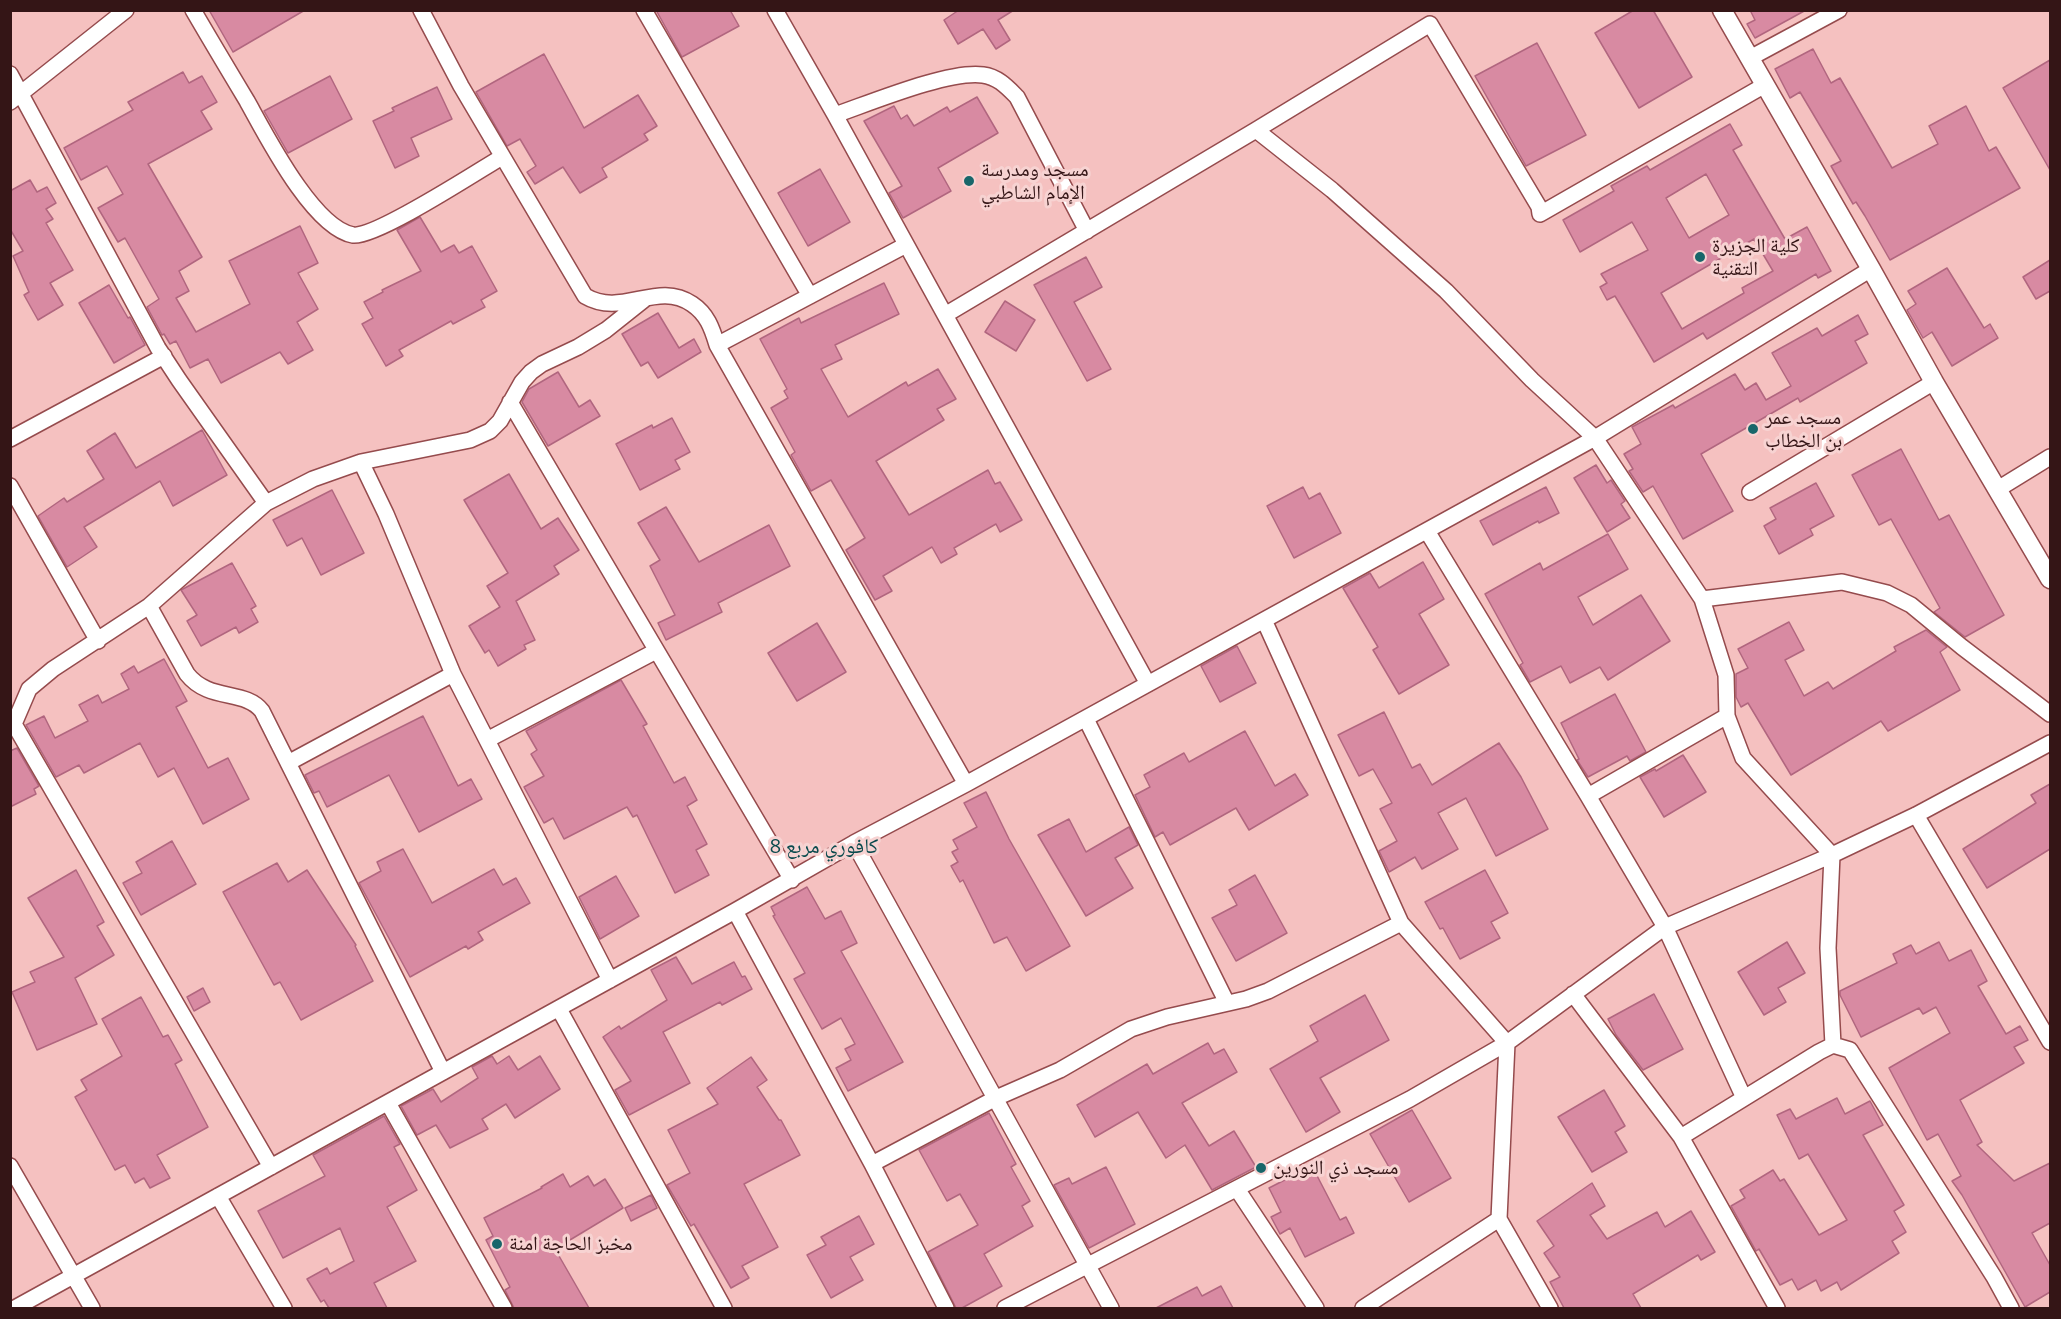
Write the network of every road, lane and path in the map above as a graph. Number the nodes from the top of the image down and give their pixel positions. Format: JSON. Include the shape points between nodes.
{"nodes":[{"id":1,"x":126,"y":10,"type":"edge"},
{"id":2,"x":193,"y":10,"type":"edge"},
{"id":3,"x":421,"y":10,"type":"edge"},
{"id":4,"x":644,"y":10,"type":"edge"},
{"id":5,"x":775,"y":10,"type":"edge"},
{"id":6,"x":1722,"y":10,"type":"edge"},
{"id":7,"x":1839,"y":10,"type":"edge"},
{"id":8,"x":1750,"y":58,"type":"junction"},
{"id":9,"x":10,"y":74,"type":"edge"},
{"id":10,"x":1765,"y":85,"type":"junction"},
{"id":11,"x":16,"y":99,"type":"edge"},
{"id":12,"x":835,"y":115,"type":"junction"},
{"id":13,"x":1256,"y":130,"type":"junction"},
{"id":14,"x":502,"y":157,"type":"junction"},
{"id":15,"x":1087,"y":231,"type":"junction"},
{"id":16,"x":906,"y":245,"type":"junction"},
{"id":17,"x":1871,"y":269,"type":"junction"},
{"id":18,"x":810,"y":296,"type":"junction"},
{"id":19,"x":645,"y":299,"type":"junction"},
{"id":20,"x":945,"y":315,"type":"junction"},
{"id":21,"x":717,"y":345,"type":"junction"},
{"id":22,"x":164,"y":356,"type":"junction"},
{"id":23,"x":1934,"y":382,"type":"junction"},
{"id":24,"x":510,"y":402,"type":"junction"},
{"id":25,"x":1595,"y":438,"type":"junction"},
{"id":26,"x":10,"y":439,"type":"edge"},
{"id":27,"x":2050,"y":456,"type":"edge"},
{"id":28,"x":361,"y":462,"type":"junction"},
{"id":29,"x":10,"y":486,"type":"edge"},
{"id":30,"x":1998,"y":489,"type":"junction"},
{"id":31,"x":1750,"y":492,"type":"dead end"},
{"id":32,"x":266,"y":503,"type":"junction"},
{"id":33,"x":1427,"y":531,"type":"junction"},
{"id":34,"x":2050,"y":579,"type":"edge"},
{"id":35,"x":1702,"y":599,"type":"junction"},
{"id":36,"x":149,"y":606,"type":"junction"},
{"id":37,"x":1263,"y":620,"type":"junction"},
{"id":38,"x":98,"y":641,"type":"junction"},
{"id":39,"x":656,"y":651,"type":"junction"},
{"id":40,"x":453,"y":674,"type":"junction"},
{"id":41,"x":1148,"y":684,"type":"junction"},
{"id":42,"x":2050,"y":714,"type":"edge"},
{"id":43,"x":1727,"y":716,"type":"junction"},
{"id":44,"x":1086,"y":719,"type":"junction"},
{"id":45,"x":13,"y":730,"type":"edge"},
{"id":46,"x":487,"y":740,"type":"junction"},
{"id":47,"x":2050,"y":743,"type":"edge"},
{"id":48,"x":288,"y":763,"type":"junction"},
{"id":49,"x":966,"y":784,"type":"junction"},
{"id":50,"x":1588,"y":796,"type":"junction"},
{"id":51,"x":1916,"y":815,"type":"junction"},
{"id":52,"x":854,"y":843,"type":"junction"},
{"id":53,"x":1832,"y":855,"type":"junction"},
{"id":54,"x":792,"y":880,"type":"junction"},
{"id":55,"x":735,"y":911,"type":"junction"},
{"id":56,"x":1401,"y":923,"type":"junction"},
{"id":57,"x":1665,"y":927,"type":"junction"},
{"id":58,"x":610,"y":980,"type":"junction"},
{"id":59,"x":1572,"y":994,"type":"junction"},
{"id":60,"x":1227,"y":1003,"type":"junction"},
{"id":61,"x":559,"y":1009,"type":"junction"},
{"id":62,"x":2050,"y":1042,"type":"edge"},
{"id":63,"x":1507,"y":1043,"type":"junction"},
{"id":64,"x":1833,"y":1046,"type":"junction"},
{"id":65,"x":443,"y":1072,"type":"junction"},
{"id":66,"x":996,"y":1098,"type":"junction"},
{"id":67,"x":1744,"y":1098,"type":"junction"},
{"id":68,"x":388,"y":1103,"type":"junction"},
{"id":69,"x":1680,"y":1137,"type":"junction"},
{"id":70,"x":872,"y":1164,"type":"junction"},
{"id":71,"x":10,"y":1166,"type":"edge"},
{"id":72,"x":271,"y":1167,"type":"junction"},
{"id":73,"x":1237,"y":1189,"type":"junction"},
{"id":74,"x":218,"y":1196,"type":"junction"},
{"id":75,"x":1499,"y":1219,"type":"junction"},
{"id":76,"x":1089,"y":1267,"type":"junction"},
{"id":77,"x":73,"y":1276,"type":"junction"},
{"id":78,"x":15,"y":1308,"type":"edge"},
{"id":79,"x":92,"y":1308,"type":"edge"},
{"id":80,"x":284,"y":1308,"type":"edge"},
{"id":81,"x":504,"y":1308,"type":"edge"},
{"id":82,"x":724,"y":1308,"type":"edge"},
{"id":83,"x":946,"y":1308,"type":"edge"},
{"id":84,"x":1005,"y":1308,"type":"edge"},
{"id":85,"x":1111,"y":1308,"type":"edge"},
{"id":86,"x":1316,"y":1308,"type":"edge"},
{"id":87,"x":1363,"y":1308,"type":"edge"},
{"id":88,"x":1550,"y":1308,"type":"edge"},
{"id":89,"x":1777,"y":1308,"type":"edge"},
{"id":90,"x":2011,"y":1308,"type":"edge"}],
"edges":[{"from":1,"to":11,"type":"street"},
{"from":2,"to":14,"type":"street","via":[[294,181],[337,228],[354,235],[385,226]]},
{"from":3,"to":14,"type":"street"},
{"from":4,"to":18,"type":"street"},
{"from":5,"to":12,"type":"street"},
{"from":6,"to":8,"type":"street"},
{"from":7,"to":8,"type":"street"},
{"from":8,"to":10,"type":"street"},
{"from":9,"to":11,"type":"street"},
{"from":10,"to":13,"type":"street","via":[[1540,214],[1430,24]]},
{"from":10,"to":17,"type":"street"},
{"from":11,"to":22,"type":"street","via":[[47,139]]},
{"from":12,"to":15,"type":"street","via":[[965,75],[999,80],[1017,97]]},
{"from":12,"to":16,"type":"street"},
{"from":13,"to":15,"type":"street"},
{"from":13,"to":25,"type":"street","via":[[1332,190],[1446,291]]},
{"from":14,"to":19,"type":"street","via":[[585,296],[608,305]]},
{"from":15,"to":20,"type":"street"},
{"from":16,"to":18,"type":"street"},
{"from":16,"to":20,"type":"street"},
{"from":17,"to":23,"type":"street"},
{"from":17,"to":25,"type":"street"},
{"from":18,"to":21,"type":"street"},
{"from":19,"to":21,"type":"street","via":[[678,296],[691,303],[712,325]]},
{"from":19,"to":24,"type":"street","via":[[606,330],[531,372]]},
{"from":20,"to":41,"type":"street"},
{"from":21,"to":49,"type":"street"},
{"from":22,"to":26,"type":"street"},
{"from":22,"to":32,"type":"street"},
{"from":23,"to":30,"type":"street"},
{"from":23,"to":31,"type":"street"},
{"from":24,"to":28,"type":"street","via":[[495,427],[470,440]]},
{"from":24,"to":39,"type":"street"},
{"from":25,"to":33,"type":"street"},
{"from":25,"to":35,"type":"street"},
{"from":27,"to":30,"type":"street"},
{"from":28,"to":32,"type":"street","via":[[313,479]]},
{"from":28,"to":40,"type":"street"},
{"from":29,"to":38,"type":"street"},
{"from":30,"to":34,"type":"street"},
{"from":32,"to":36,"type":"street"},
{"from":33,"to":37,"type":"street"},
{"from":33,"to":50,"type":"street"},
{"from":35,"to":42,"type":"street","via":[[1842,582],[1887,594],[1911,604]]},
{"from":35,"to":43,"type":"street","via":[[1726,675]]},
{"from":36,"to":38,"type":"street"},
{"from":36,"to":48,"type":"street","via":[[191,679],[204,688],[256,704]]},
{"from":37,"to":41,"type":"street"},
{"from":37,"to":56,"type":"street"},
{"from":38,"to":45,"type":"street","via":[[29,689]]},
{"from":39,"to":46,"type":"street"},
{"from":39,"to":54,"type":"street"},
{"from":40,"to":46,"type":"street"},
{"from":40,"to":48,"type":"street"},
{"from":41,"to":44,"type":"street"},
{"from":43,"to":50,"type":"street"},
{"from":43,"to":53,"type":"street","via":[[1743,758]]},
{"from":44,"to":49,"type":"street"},
{"from":44,"to":60,"type":"street"},
{"from":45,"to":72,"type":"street"},
{"from":46,"to":58,"type":"street"},
{"from":47,"to":51,"type":"street"},
{"from":48,"to":65,"type":"street"},
{"from":49,"to":52,"type":"street"},
{"from":50,"to":57,"type":"street"},
{"from":51,"to":53,"type":"street"},
{"from":51,"to":62,"type":"street"},
{"from":52,"to":54,"type":"street"},
{"from":52,"to":66,"type":"street"},
{"from":53,"to":57,"type":"street"},
{"from":53,"to":64,"type":"street","via":[[1828,948]]},
{"from":54,"to":55,"type":"street"},
{"from":55,"to":58,"type":"street"},
{"from":55,"to":70,"type":"street"},
{"from":56,"to":60,"type":"street","via":[[1268,991]]},
{"from":56,"to":63,"type":"street"},
{"from":57,"to":59,"type":"street"},
{"from":57,"to":67,"type":"street"},
{"from":58,"to":61,"type":"street"},
{"from":59,"to":63,"type":"street"},
{"from":59,"to":69,"type":"street"},
{"from":60,"to":66,"type":"street","via":[[1131,1029],[1060,1070]]},
{"from":61,"to":65,"type":"street"},
{"from":61,"to":82,"type":"street"},
{"from":63,"to":73,"type":"street","via":[[1410,1099]]},
{"from":63,"to":75,"type":"street"},
{"from":64,"to":67,"type":"street"},
{"from":64,"to":90,"type":"street","via":[[1851,1050]]},
{"from":65,"to":68,"type":"street"},
{"from":66,"to":70,"type":"street"},
{"from":66,"to":76,"type":"street"},
{"from":67,"to":69,"type":"street"},
{"from":68,"to":72,"type":"street"},
{"from":68,"to":81,"type":"street"},
{"from":69,"to":89,"type":"street"},
{"from":70,"to":83,"type":"street"},
{"from":71,"to":77,"type":"street"},
{"from":72,"to":74,"type":"street"},
{"from":73,"to":76,"type":"street"},
{"from":73,"to":86,"type":"street"},
{"from":74,"to":77,"type":"street"},
{"from":74,"to":80,"type":"street"},
{"from":75,"to":87,"type":"street"},
{"from":75,"to":88,"type":"street"},
{"from":76,"to":84,"type":"street"},
{"from":76,"to":85,"type":"street"},
{"from":77,"to":78,"type":"street"},
{"from":77,"to":79,"type":"street"}]}
